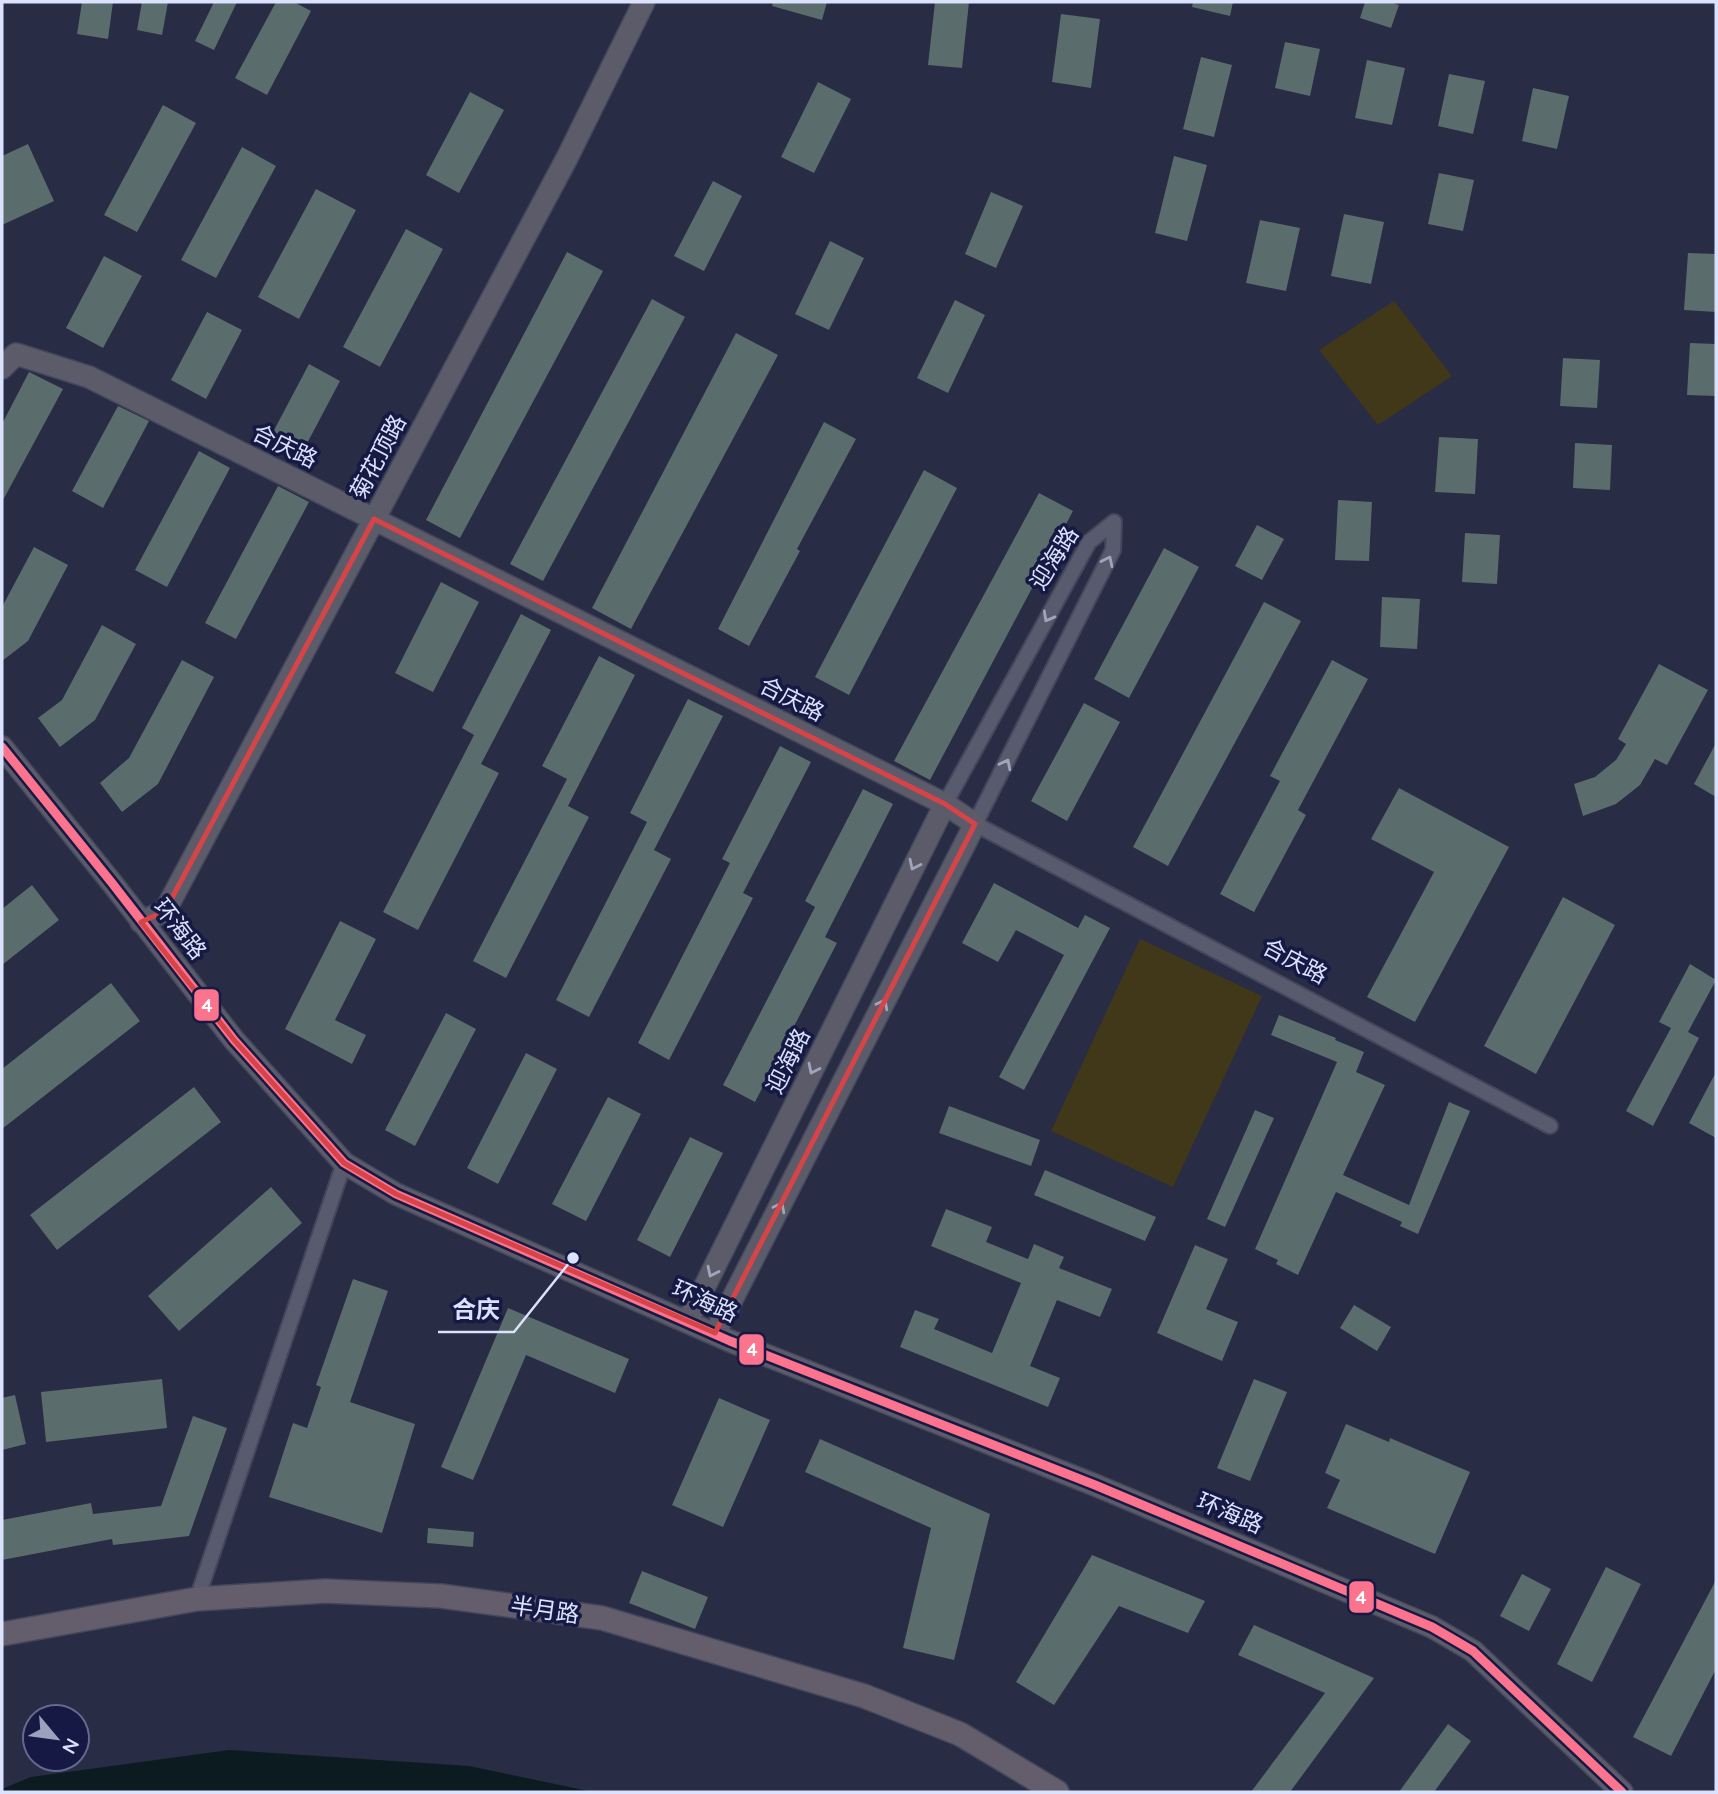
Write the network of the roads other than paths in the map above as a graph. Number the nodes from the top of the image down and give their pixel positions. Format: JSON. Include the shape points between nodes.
{"nodes":[{"id":1,"x":644,"y":2,"type":"edge"},
{"id":2,"x":2,"y":368,"type":"edge"},
{"id":3,"x":374,"y":519,"type":"junction"},
{"id":4,"x":2,"y":747,"type":"edge"},
{"id":5,"x":945,"y":804,"type":"junction"},
{"id":6,"x":975,"y":824,"type":"junction"},
{"id":7,"x":141,"y":922,"type":"junction"},
{"id":8,"x":1550,"y":1126,"type":"dead end"},
{"id":9,"x":344,"y":1163,"type":"junction"},
{"id":10,"x":687,"y":1322,"type":"junction"},
{"id":11,"x":715,"y":1333,"type":"junction"},
{"id":12,"x":197,"y":1599,"type":"junction"},
{"id":13,"x":2,"y":1634,"type":"edge"},
{"id":14,"x":1057,"y":1792,"type":"edge"},
{"id":15,"x":1622,"y":1792,"type":"edge"}],
"edges":[{"from":1,"to":3,"type":"street","name":"菊花顶路","via":[[567,158]]},
{"from":2,"to":3,"type":"street","name":"合庆路","via":[[16,354],[89,377]]},
{"from":3,"to":5,"type":"street","name":"合庆路"},
{"from":3,"to":7,"type":"street","name":"菊花顶路","via":[[165,911]]},
{"from":4,"to":7,"type":"street","name":"环海路"},
{"from":5,"to":6,"type":"street","name":"合庆路"},
{"from":6,"to":5,"type":"street","name":"迎海路","one_way":true,"via":[[1113,550],[1114,522],[1089,542]]},
{"from":5,"to":10,"type":"street","name":"迎海路","one_way":true},
{"from":6,"to":8,"type":"street","name":"合庆路"},
{"from":11,"to":6,"type":"street","name":"迎海路","one_way":true},
{"from":7,"to":9,"type":"street","name":"环海路","via":[[234,1040]]},
{"from":9,"to":10,"type":"street","name":"环海路","via":[[396,1194]]},
{"from":9,"to":12,"type":"street"},
{"from":10,"to":11,"type":"street","name":"环海路"},
{"from":11,"to":15,"type":"street","name":"环海路","via":[[1096,1485],[1432,1627],[1474,1651]]},
{"from":12,"to":13,"type":"main road","name":"半月路"},
{"from":12,"to":14,"type":"main road","name":"半月路","via":[[325,1591],[441,1596],[602,1618],[864,1696],[960,1734]]}]}
